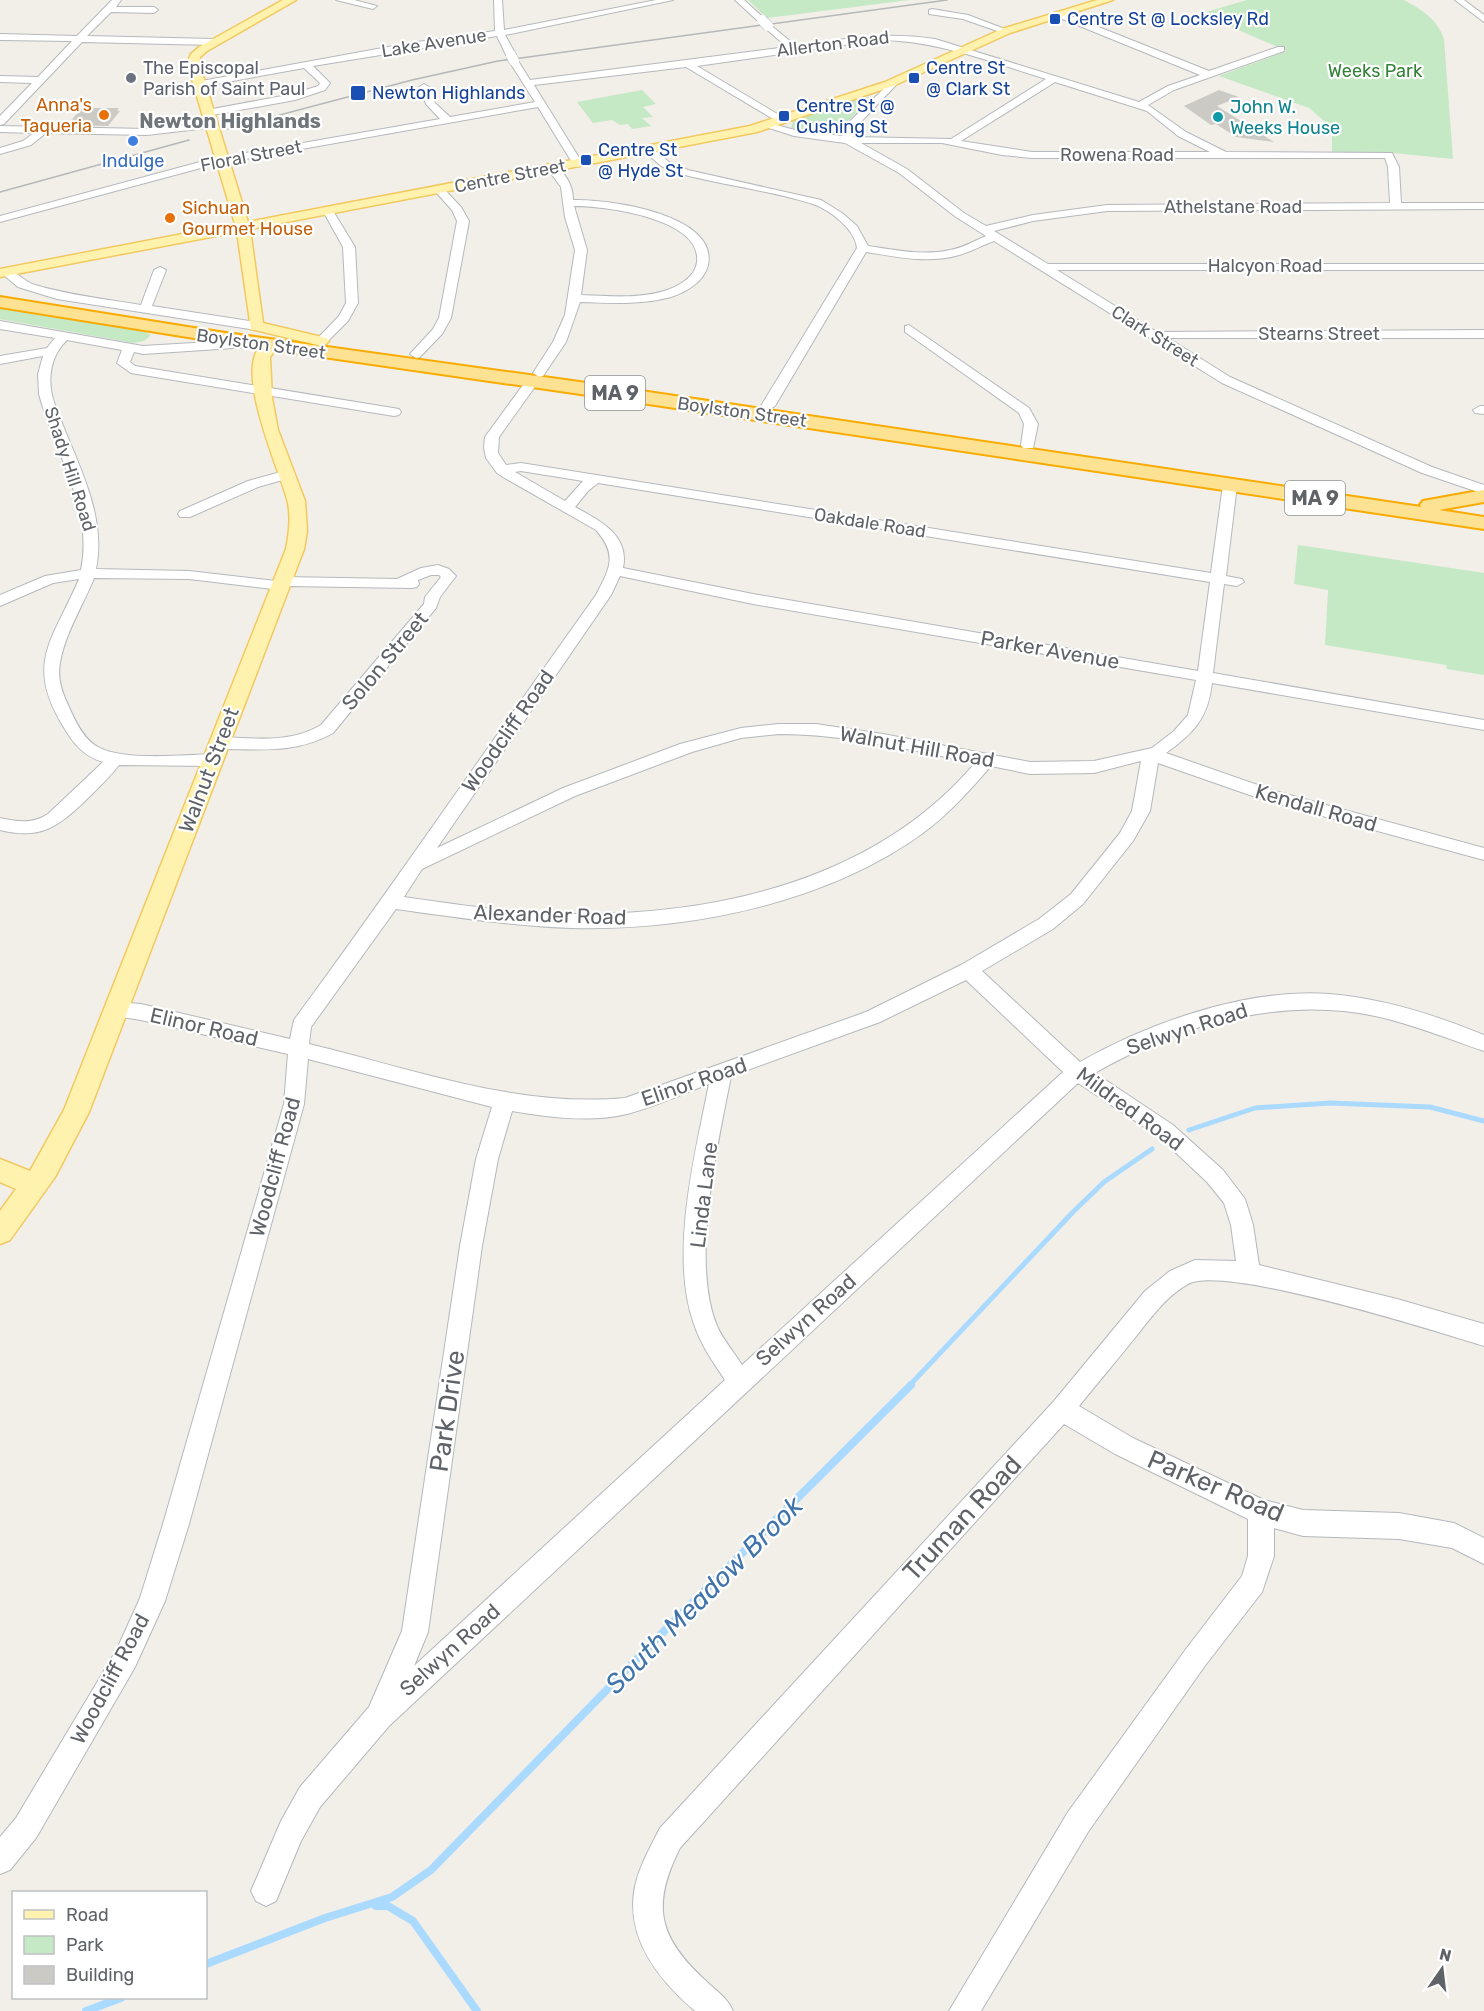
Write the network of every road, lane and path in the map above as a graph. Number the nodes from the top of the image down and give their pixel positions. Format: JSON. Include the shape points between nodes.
{"nodes":[{"id":1,"x":117,"y":0,"type":"edge"},
{"id":2,"x":291,"y":0,"type":"edge"},
{"id":3,"x":340,"y":0,"type":"edge"},
{"id":4,"x":498,"y":0,"type":"edge"},
{"id":5,"x":669,"y":0,"type":"edge"},
{"id":6,"x":739,"y":0,"type":"edge"},
{"id":7,"x":1108,"y":0,"type":"edge"},
{"id":8,"x":1459,"y":0,"type":"edge"},
{"id":9,"x":374,"y":6,"type":"dead end"},
{"id":10,"x":107,"y":9,"type":"junction"},
{"id":11,"x":154,"y":10,"type":"dead end"},
{"id":12,"x":932,"y":12,"type":"dead end"},
{"id":13,"x":1058,"y":14,"type":"junction"},
{"id":14,"x":1484,"y":19,"type":"edge"},
{"id":15,"x":1006,"y":31,"type":"junction"},
{"id":16,"x":500,"y":33,"type":"junction"},
{"id":17,"x":0,"y":38,"type":"edge"},
{"id":18,"x":79,"y":39,"type":"junction"},
{"id":19,"x":183,"y":41,"type":"junction"},
{"id":20,"x":214,"y":42,"type":"junction"},
{"id":21,"x":794,"y":49,"type":"junction"},
{"id":22,"x":1281,"y":49,"type":"dead end"},
{"id":23,"x":960,"y":50,"type":"junction"},
{"id":24,"x":197,"y":54,"type":"junction"},
{"id":25,"x":688,"y":64,"type":"junction"},
{"id":26,"x":306,"y":65,"type":"junction"},
{"id":27,"x":1209,"y":75,"type":"junction"},
{"id":28,"x":1054,"y":78,"type":"junction"},
{"id":29,"x":0,"y":80,"type":"edge"},
{"id":30,"x":39,"y":80,"type":"junction"},
{"id":31,"x":894,"y":82,"type":"junction"},
{"id":32,"x":528,"y":83,"type":"junction"},
{"id":33,"x":199,"y":84,"type":"junction"},
{"id":34,"x":424,"y":87,"type":"dead end"},
{"id":35,"x":541,"y":104,"type":"junction"},
{"id":36,"x":1140,"y":105,"type":"junction"},
{"id":37,"x":209,"y":119,"type":"junction"},
{"id":38,"x":447,"y":120,"type":"junction"},
{"id":39,"x":780,"y":120,"type":"junction"},
{"id":40,"x":0,"y":122,"type":"edge"},
{"id":41,"x":765,"y":125,"type":"junction"},
{"id":42,"x":0,"y":129,"type":"edge"},
{"id":43,"x":43,"y":130,"type":"junction"},
{"id":44,"x":848,"y":140,"type":"junction"},
{"id":45,"x":954,"y":141,"type":"junction"},
{"id":46,"x":0,"y":150,"type":"edge"},
{"id":47,"x":648,"y":150,"type":"junction"},
{"id":48,"x":1224,"y":155,"type":"junction"},
{"id":49,"x":222,"y":160,"type":"junction"},
{"id":50,"x":578,"y":164,"type":"junction"},
{"id":51,"x":552,"y":168,"type":"junction"},
{"id":52,"x":439,"y":190,"type":"junction"},
{"id":53,"x":570,"y":203,"type":"junction"},
{"id":54,"x":1484,"y":206,"type":"edge"},
{"id":55,"x":1397,"y":207,"type":"junction"},
{"id":56,"x":328,"y":212,"type":"junction"},
{"id":57,"x":0,"y":219,"type":"edge"},
{"id":58,"x":243,"y":228,"type":"junction"},
{"id":59,"x":989,"y":233,"type":"junction"},
{"id":60,"x":863,"y":248,"type":"junction"},
{"id":61,"x":1484,"y":267,"type":"edge"},
{"id":62,"x":1046,"y":268,"type":"junction"},
{"id":63,"x":160,"y":270,"type":"dead end"},
{"id":64,"x":3,"y":272,"type":"edge"},
{"id":65,"x":0,"y":294,"type":"edge"},
{"id":66,"x":575,"y":298,"type":"junction"},
{"id":67,"x":0,"y":302,"type":"edge"},
{"id":68,"x":145,"y":310,"type":"junction"},
{"id":69,"x":0,"y":325,"type":"edge"},
{"id":70,"x":909,"y":328,"type":"dead end"},
{"id":71,"x":163,"y":329,"type":"junction"},
{"id":72,"x":1484,"y":334,"type":"edge"},
{"id":73,"x":1155,"y":336,"type":"junction"},
{"id":74,"x":64,"y":337,"type":"junction"},
{"id":75,"x":262,"y":338,"type":"junction"},
{"id":76,"x":321,"y":341,"type":"junction"},
{"id":77,"x":129,"y":348,"type":"junction"},
{"id":78,"x":50,"y":351,"type":"junction"},
{"id":79,"x":416,"y":354,"type":"junction"},
{"id":80,"x":0,"y":360,"type":"edge"},
{"id":81,"x":536,"y":377,"type":"junction"},
{"id":82,"x":264,"y":391,"type":"junction"},
{"id":83,"x":768,"y":406,"type":"junction"},
{"id":84,"x":394,"y":412,"type":"dead end"},
{"id":85,"x":1028,"y":445,"type":"junction"},
{"id":86,"x":502,"y":470,"type":"junction"},
{"id":87,"x":288,"y":474,"type":"junction"},
{"id":88,"x":595,"y":478,"type":"junction"},
{"id":89,"x":1230,"y":485,"type":"junction"},
{"id":90,"x":1484,"y":490,"type":"edge"},
{"id":91,"x":1484,"y":496,"type":"edge"},
{"id":92,"x":1430,"y":505,"type":"junction"},
{"id":93,"x":567,"y":508,"type":"junction"},
{"id":94,"x":1400,"y":510,"type":"junction"},
{"id":95,"x":1484,"y":513,"type":"edge"},
{"id":96,"x":185,"y":514,"type":"dead end"},
{"id":97,"x":1484,"y":523,"type":"edge"},
{"id":98,"x":1484,"y":530,"type":"edge"},
{"id":99,"x":616,"y":571,"type":"junction"},
{"id":100,"x":90,"y":573,"type":"junction"},
{"id":101,"x":1219,"y":579,"type":"junction"},
{"id":102,"x":1237,"y":582,"type":"dead end"},
{"id":103,"x":401,"y":583,"type":"junction"},
{"id":104,"x":282,"y":584,"type":"junction"},
{"id":105,"x":433,"y":597,"type":"junction"},
{"id":106,"x":0,"y":601,"type":"edge"},
{"id":107,"x":1205,"y":677,"type":"junction"},
{"id":108,"x":1484,"y":725,"type":"edge"},
{"id":109,"x":216,"y":751,"type":"junction"},
{"id":110,"x":1151,"y":754,"type":"junction"},
{"id":111,"x":114,"y":759,"type":"junction"},
{"id":112,"x":987,"y":759,"type":"junction"},
{"id":113,"x":0,"y":824,"type":"edge"},
{"id":114,"x":1484,"y":854,"type":"edge"},
{"id":115,"x":416,"y":865,"type":"junction"},
{"id":116,"x":391,"y":902,"type":"junction"},
{"id":117,"x":968,"y":970,"type":"junction"},
{"id":118,"x":116,"y":1010,"type":"junction"},
{"id":119,"x":1484,"y":1043,"type":"edge"},
{"id":120,"x":299,"y":1048,"type":"junction"},
{"id":121,"x":723,"y":1072,"type":"junction"},
{"id":122,"x":1078,"y":1072,"type":"junction"},
{"id":123,"x":504,"y":1102,"type":"junction"},
{"id":124,"x":0,"y":1170,"type":"edge"},
{"id":125,"x":35,"y":1185,"type":"junction"},
{"id":126,"x":8,"y":1204,"type":"edge"},
{"id":127,"x":0,"y":1232,"type":"edge"},
{"id":128,"x":1249,"y":1273,"type":"junction"},
{"id":129,"x":1484,"y":1335,"type":"edge"},
{"id":130,"x":739,"y":1380,"type":"junction"},
{"id":131,"x":1062,"y":1409,"type":"junction"},
{"id":132,"x":1261,"y":1512,"type":"junction"},
{"id":133,"x":1484,"y":1551,"type":"edge"},
{"id":134,"x":379,"y":1716,"type":"junction"},
{"id":135,"x":0,"y":1860,"type":"edge"},
{"id":136,"x":266,"y":1891,"type":"dead end"},
{"id":137,"x":718,"y":2011,"type":"edge"},
{"id":138,"x":964,"y":2011,"type":"edge"}],
"edges":[{"from":1,"to":10,"type":"street"},
{"from":2,"to":20,"type":"main road"},
{"from":3,"to":9,"type":"street"},
{"from":4,"to":16,"type":"street"},
{"from":5,"to":16,"type":"street","name":"Lake Avenue"},
{"from":6,"to":21,"type":"street"},
{"from":7,"to":13,"type":"main road","name":"Centre Street"},
{"from":8,"to":14,"type":"street"},
{"from":10,"to":11,"type":"street"},
{"from":10,"to":18,"type":"street"},
{"from":12,"to":15,"type":"street","via":[[965,17]]},
{"from":13,"to":15,"type":"main road","name":"Centre Street"},
{"from":13,"to":27,"type":"street"},
{"from":15,"to":23,"type":"main road","name":"Centre Street"},
{"from":16,"to":26,"type":"street","name":"Lake Avenue"},
{"from":16,"to":32,"type":"street"},
{"from":17,"to":18,"type":"street"},
{"from":18,"to":19,"type":"street"},
{"from":18,"to":30,"type":"street"},
{"from":19,"to":20,"type":"street"},
{"from":19,"to":24,"type":"street","via":[[187,52]]},
{"from":20,"to":24,"type":"main road"},
{"from":21,"to":23,"type":"street","name":"Allerton Road","via":[[893,36]]},
{"from":21,"to":25,"type":"street","name":"Allerton Road"},
{"from":22,"to":27,"type":"street"},
{"from":23,"to":28,"type":"street","name":"Allerton Road"},
{"from":23,"to":31,"type":"main road","name":"Centre Street"},
{"from":24,"to":33,"type":"main road","name":"Walnut Street","via":[[193,63]]},
{"from":25,"to":32,"type":"street","name":"Allerton Road"},
{"from":25,"to":39,"type":"street"},
{"from":26,"to":33,"type":"street","name":"Lake Avenue"},
{"from":26,"to":37,"type":"street","via":[[325,83],[322,88]]},
{"from":27,"to":36,"type":"street"},
{"from":28,"to":36,"type":"street","name":"Allerton Road"},
{"from":28,"to":45,"type":"street"},
{"from":29,"to":30,"type":"street"},
{"from":30,"to":40,"type":"street"},
{"from":31,"to":39,"type":"main road","name":"Centre Street"},
{"from":31,"to":44,"type":"street","via":[[852,125]]},
{"from":32,"to":35,"type":"street"},
{"from":33,"to":37,"type":"main road","name":"Walnut Street"},
{"from":34,"to":38,"type":"street","via":[[431,104]]},
{"from":35,"to":38,"type":"street","name":"Floral Street"},
{"from":35,"to":50,"type":"street"},
{"from":36,"to":48,"type":"street","name":"Allerton Road","via":[[1182,134]]},
{"from":37,"to":43,"type":"street","via":[[153,132]]},
{"from":37,"to":49,"type":"main road","name":"Walnut Street"},
{"from":38,"to":49,"type":"street","name":"Floral Street"},
{"from":39,"to":41,"type":"main road","name":"Centre Street"},
{"from":41,"to":44,"type":"street","name":"Clark Street"},
{"from":41,"to":47,"type":"main road","name":"Centre Street"},
{"from":42,"to":43,"type":"street"},
{"from":43,"to":46,"type":"street","via":[[27,143]]},
{"from":44,"to":45,"type":"street","name":"Rowena Road"},
{"from":44,"to":59,"type":"street","name":"Clark Street","via":[[903,171],[949,208]]},
{"from":45,"to":48,"type":"street","name":"Rowena Road","via":[[1025,155]]},
{"from":47,"to":50,"type":"main road","name":"Centre Street"},
{"from":47,"to":60,"type":"street","via":[[664,164],[685,172],[824,205],[860,236]]},
{"from":48,"to":55,"type":"street","name":"Rowena Road","via":[[1388,155],[1394,164],[1393,200]]},
{"from":49,"to":57,"type":"street","name":"Floral Street"},
{"from":49,"to":58,"type":"main road","name":"Walnut Street"},
{"from":50,"to":51,"type":"main road","name":"Centre Street"},
{"from":51,"to":52,"type":"main road","name":"Centre Street"},
{"from":51,"to":53,"type":"street","via":[[567,187]]},
{"from":52,"to":56,"type":"main road","name":"Centre Street"},
{"from":52,"to":79,"type":"street","via":[[459,213],[463,230],[445,318]]},
{"from":53,"to":66,"type":"street","via":[[570,218],[581,250]]},
{"from":53,"to":66,"type":"street","via":[[610,204],[638,211],[690,234],[701,244],[705,255],[697,276],[667,294],[626,300]]},
{"from":54,"to":55,"type":"street","name":"Athelstane Road"},
{"from":55,"to":59,"type":"street","name":"Athelstane Road","via":[[1107,208],[1042,216]]},
{"from":56,"to":58,"type":"main road","name":"Centre Street"},
{"from":56,"to":76,"type":"street","via":[[349,247],[352,303],[344,318]]},
{"from":58,"to":64,"type":"main road","name":"Centre Street"},
{"from":58,"to":75,"type":"main road","name":"Walnut Street"},
{"from":59,"to":60,"type":"street","name":"Athelstane Road","via":[[962,250],[942,255],[904,255]]},
{"from":59,"to":62,"type":"street","name":"Clark Street"},
{"from":60,"to":83,"type":"street"},
{"from":61,"to":62,"type":"street","name":"Halcyon Road"},
{"from":62,"to":73,"type":"street","name":"Clark Street"},
{"from":63,"to":68,"type":"street"},
{"from":64,"to":68,"type":"street","via":[[28,288]]},
{"from":65,"to":76,"type":"highway","name":"Boylston Street","number":"MA 9"},
{"from":66,"to":81,"type":"street","via":[[562,340]]},
{"from":67,"to":71,"type":"highway","name":"Boylston Street","number":"MA 9"},
{"from":68,"to":75,"type":"street"},
{"from":69,"to":74,"type":"street"},
{"from":70,"to":85,"type":"street","via":[[1024,411],[1030,424]]},
{"from":71,"to":75,"type":"highway","name":"Boylston Street","number":"MA 9"},
{"from":71,"to":77,"type":"street","via":[[154,342]]},
{"from":72,"to":73,"type":"street","name":"Stearns Street"},
{"from":73,"to":90,"type":"street","name":"Clark Street","via":[[1248,391],[1427,470]]},
{"from":74,"to":77,"type":"street"},
{"from":74,"to":78,"type":"street"},
{"from":75,"to":76,"type":"main road"},
{"from":75,"to":77,"type":"street","via":[[157,351]]},
{"from":75,"to":81,"type":"highway","name":"Boylston Street","number":"MA 9"},
{"from":75,"to":82,"type":"main road","name":"Walnut Street"},
{"from":76,"to":79,"type":"highway","name":"Boylston Street","number":"MA 9"},
{"from":77,"to":82,"type":"street","via":[[123,362],[128,368]]},
{"from":78,"to":80,"type":"street"},
{"from":78,"to":100,"type":"street","name":"Shady Hill Road","via":[[44,391],[89,520],[93,554]]},
{"from":79,"to":81,"type":"highway","name":"Boylston Street","number":"MA 9"},
{"from":81,"to":83,"type":"highway","name":"Boylston Street","number":"MA 9"},
{"from":81,"to":86,"type":"street","via":[[490,441],[492,456]]},
{"from":81,"to":89,"type":"highway","name":"Boylston Street","number":"MA 9"},
{"from":82,"to":84,"type":"street"},
{"from":82,"to":87,"type":"main road","name":"Walnut Street","via":[[271,433]]},
{"from":83,"to":85,"type":"highway","name":"Boylston Street","number":"MA 9"},
{"from":85,"to":92,"type":"highway","name":"Boylston Street","number":"MA 9"},
{"from":86,"to":88,"type":"street","name":"Oakdale Road","via":[[527,468]]},
{"from":86,"to":93,"type":"street"},
{"from":87,"to":96,"type":"street","via":[[246,486]]},
{"from":87,"to":104,"type":"main road","name":"Walnut Street","via":[[300,524]]},
{"from":88,"to":93,"type":"street"},
{"from":88,"to":101,"type":"street","name":"Oakdale Road"},
{"from":89,"to":94,"type":"highway","name":"Boylston Street","number":"MA 9"},
{"from":89,"to":101,"type":"street","name":"Walnut Hill Road"},
{"from":91,"to":92,"type":"highway"},
{"from":92,"to":95,"type":"highway","name":"Boylston Street","number":"MA 9"},
{"from":93,"to":99,"type":"street","via":[[601,527],[612,538],[618,549]]},
{"from":94,"to":97,"type":"highway","name":"Boylston Street","number":"MA 9"},
{"from":94,"to":98,"type":"highway"},
{"from":99,"to":107,"type":"street","name":"Parker Avenue","via":[[753,599]]},
{"from":99,"to":115,"type":"street","name":"Woodcliff Road"},
{"from":100,"to":104,"type":"street","name":"Solon Street","via":[[189,575]]},
{"from":100,"to":106,"type":"street","name":"Solon Street","via":[[50,579]]},
{"from":100,"to":111,"type":"street","name":"Shady Hill Road","via":[[53,649],[50,677],[55,699],[80,740],[96,754]]},
{"from":101,"to":102,"type":"street","name":"Oakdale Road"},
{"from":101,"to":107,"type":"street","name":"Walnut Hill Road"},
{"from":103,"to":104,"type":"street","name":"Solon Street"},
{"from":103,"to":105,"type":"street","name":"Solon Street","via":[[425,588]]},
{"from":103,"to":105,"type":"street","via":[[429,570],[444,571],[448,579]]},
{"from":104,"to":109,"type":"main road","name":"Walnut Street"},
{"from":105,"to":109,"type":"street","name":"Solon Street","via":[[431,605],[319,735],[289,743]]},
{"from":107,"to":108,"type":"street","name":"Parker Avenue"},
{"from":107,"to":110,"type":"street","name":"Walnut Hill Road","via":[[1196,716],[1180,735]]},
{"from":109,"to":111,"type":"street","name":"Shady Hill Road"},
{"from":109,"to":118,"type":"main road","name":"Walnut Street"},
{"from":110,"to":112,"type":"street","name":"Walnut Hill Road","via":[[1094,767],[1059,769]]},
{"from":110,"to":114,"type":"street","name":"Kendall Road","via":[[1270,796]]},
{"from":110,"to":117,"type":"street","name":"Elinor Road","via":[[1141,811],[1101,871],[1046,924]]},
{"from":111,"to":113,"type":"street","via":[[52,822],[22,830]]},
{"from":112,"to":115,"type":"street","name":"Walnut Hill Road","via":[[816,729],[741,733],[686,748],[569,792]]},
{"from":112,"to":116,"type":"street","name":"Alexander Road","via":[[953,798],[908,834],[859,863],[800,888],[744,903],[641,919],[575,921],[486,915]]},
{"from":115,"to":116,"type":"street","name":"Woodcliff Road"},
{"from":116,"to":120,"type":"street","name":"Woodcliff Road","via":[[301,1025]]},
{"from":117,"to":121,"type":"street","name":"Elinor Road","via":[[873,1017]]},
{"from":117,"to":122,"type":"street","name":"Mildred Road"},
{"from":118,"to":120,"type":"street","name":"Elinor Road","via":[[141,1012]]},
{"from":118,"to":125,"type":"main road","name":"Walnut Street","via":[[76,1112]]},
{"from":119,"to":122,"type":"street","name":"Selwyn Road","via":[[1393,1013],[1296,1001],[1245,1007],[1193,1022]]},
{"from":120,"to":123,"type":"street","name":"Elinor Road"},
{"from":120,"to":135,"type":"street","name":"Woodcliff Road","via":[[294,1104],[152,1601],[126,1658],[26,1828]]},
{"from":121,"to":123,"type":"street","name":"Elinor Road","via":[[625,1106],[598,1110]]},
{"from":121,"to":130,"type":"street","name":"Linda Lane","via":[[699,1200],[696,1260],[703,1317],[712,1340]]},
{"from":122,"to":128,"type":"street","name":"Mildred Road","via":[[1166,1131],[1215,1176],[1234,1199]]},
{"from":122,"to":130,"type":"street","name":"Selwyn Road"},
{"from":123,"to":134,"type":"street","name":"Park Drive","via":[[471,1246],[415,1632]]},
{"from":124,"to":125,"type":"main road"},
{"from":125,"to":126,"type":"main road","name":"Walnut Street"},
{"from":126,"to":127,"type":"main road","name":"Walnut Street"},
{"from":128,"to":129,"type":"street","name":"Truman Road"},
{"from":128,"to":131,"type":"street","name":"Truman Road","via":[[1195,1270],[1178,1278],[1153,1298]]},
{"from":130,"to":134,"type":"street","name":"Selwyn Road"},
{"from":131,"to":132,"type":"street","name":"Parker Road","via":[[1124,1446]]},
{"from":131,"to":137,"type":"street","name":"Truman Road","via":[[713,1789],[670,1838],[656,1862],[647,1889],[647,1924],[663,1956],[692,1990]]},
{"from":132,"to":133,"type":"street","name":"Parker Road","via":[[1303,1523],[1399,1526],[1454,1536]]},
{"from":132,"to":138,"type":"street","via":[[1261,1556],[1253,1583],[1078,1822]]},
{"from":134,"to":136,"type":"street","name":"Selwyn Road","via":[[310,1797]]}]}
